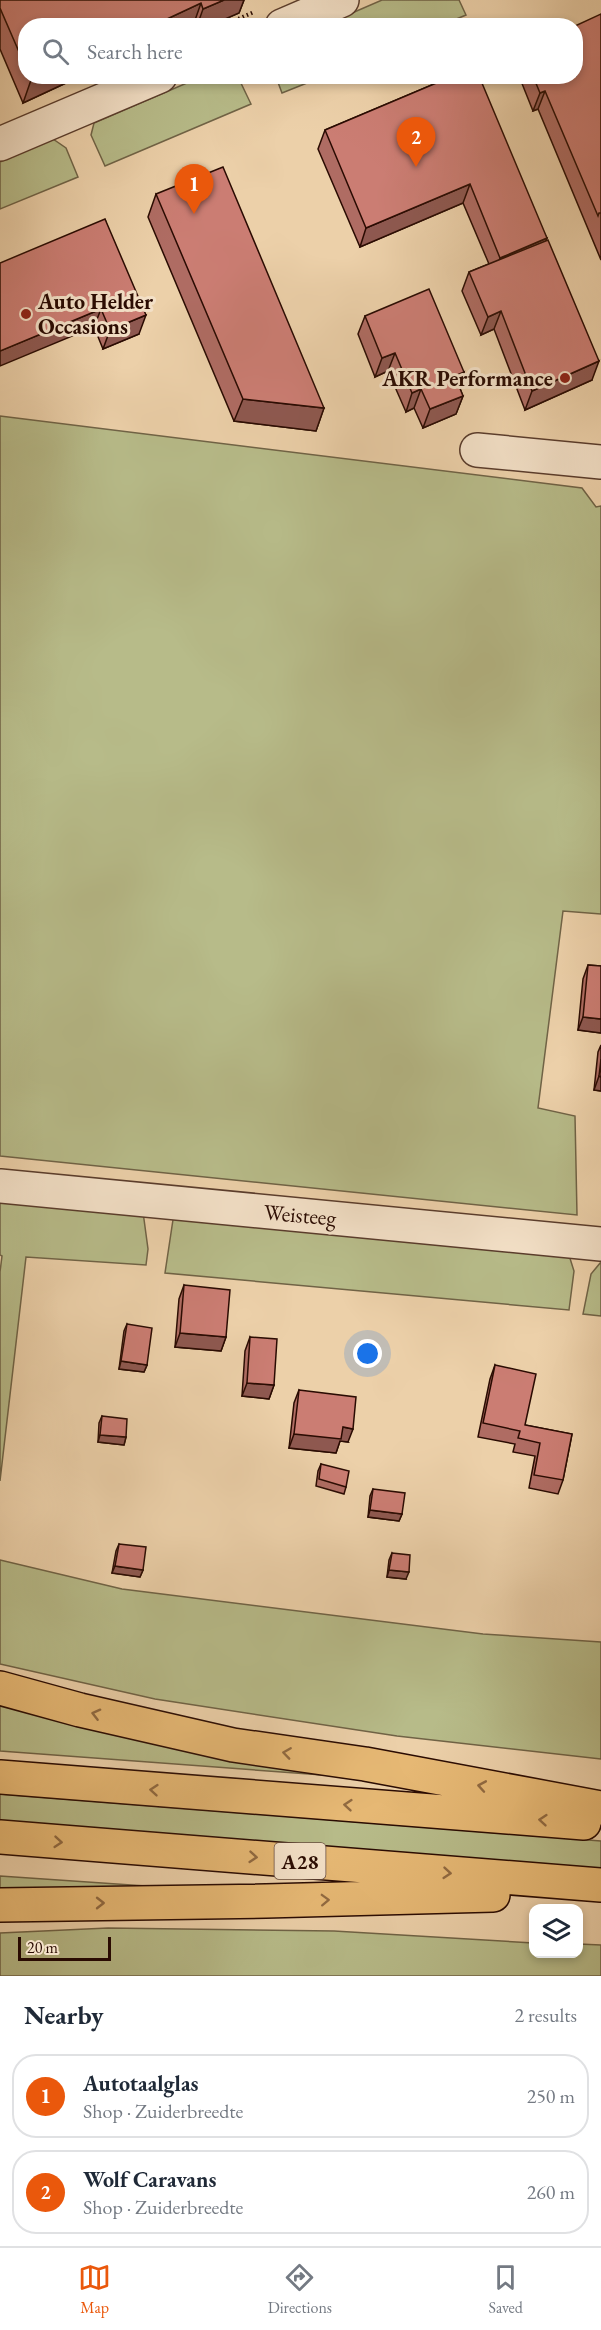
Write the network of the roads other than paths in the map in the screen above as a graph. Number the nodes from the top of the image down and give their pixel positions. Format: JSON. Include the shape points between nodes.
{"nodes":[{"id":1,"x":342,"y":0,"type":"edge"},
{"id":2,"x":300,"y":18,"type":"edge"},
{"id":3,"x":141,"y":84,"type":"edge"},
{"id":4,"x":0,"y":144,"type":"edge"},
{"id":5,"x":477,"y":450,"type":"dead end"},
{"id":6,"x":601,"y":462,"type":"edge"},
{"id":7,"x":0,"y":1186,"type":"edge"},
{"id":8,"x":601,"y":1244,"type":"edge"},
{"id":9,"x":0,"y":1688,"type":"edge"},
{"id":10,"x":0,"y":1778,"type":"edge"},
{"id":11,"x":601,"y":1808,"type":"edge"},
{"id":12,"x":601,"y":1825,"type":"edge"},
{"id":13,"x":0,"y":1838,"type":"edge"},
{"id":14,"x":601,"y":1885,"type":"edge"},
{"id":15,"x":601,"y":1891,"type":"edge"},
{"id":16,"x":0,"y":1905,"type":"edge"}],
"edges":[{"from":1,"to":2,"type":"street"},
{"from":3,"to":4,"type":"street"},
{"from":5,"to":6,"type":"street"},
{"from":7,"to":8,"type":"street","name":"Weisteeg"},
{"from":11,"to":9,"type":"highway","one_way":true,"via":[[365,1764],[233,1745],[114,1719]]},
{"from":12,"to":10,"type":"highway","one_way":true},
{"from":13,"to":14,"type":"highway","number":"A28","one_way":true},
{"from":16,"to":15,"type":"highway","number":"A28","one_way":true}]}
